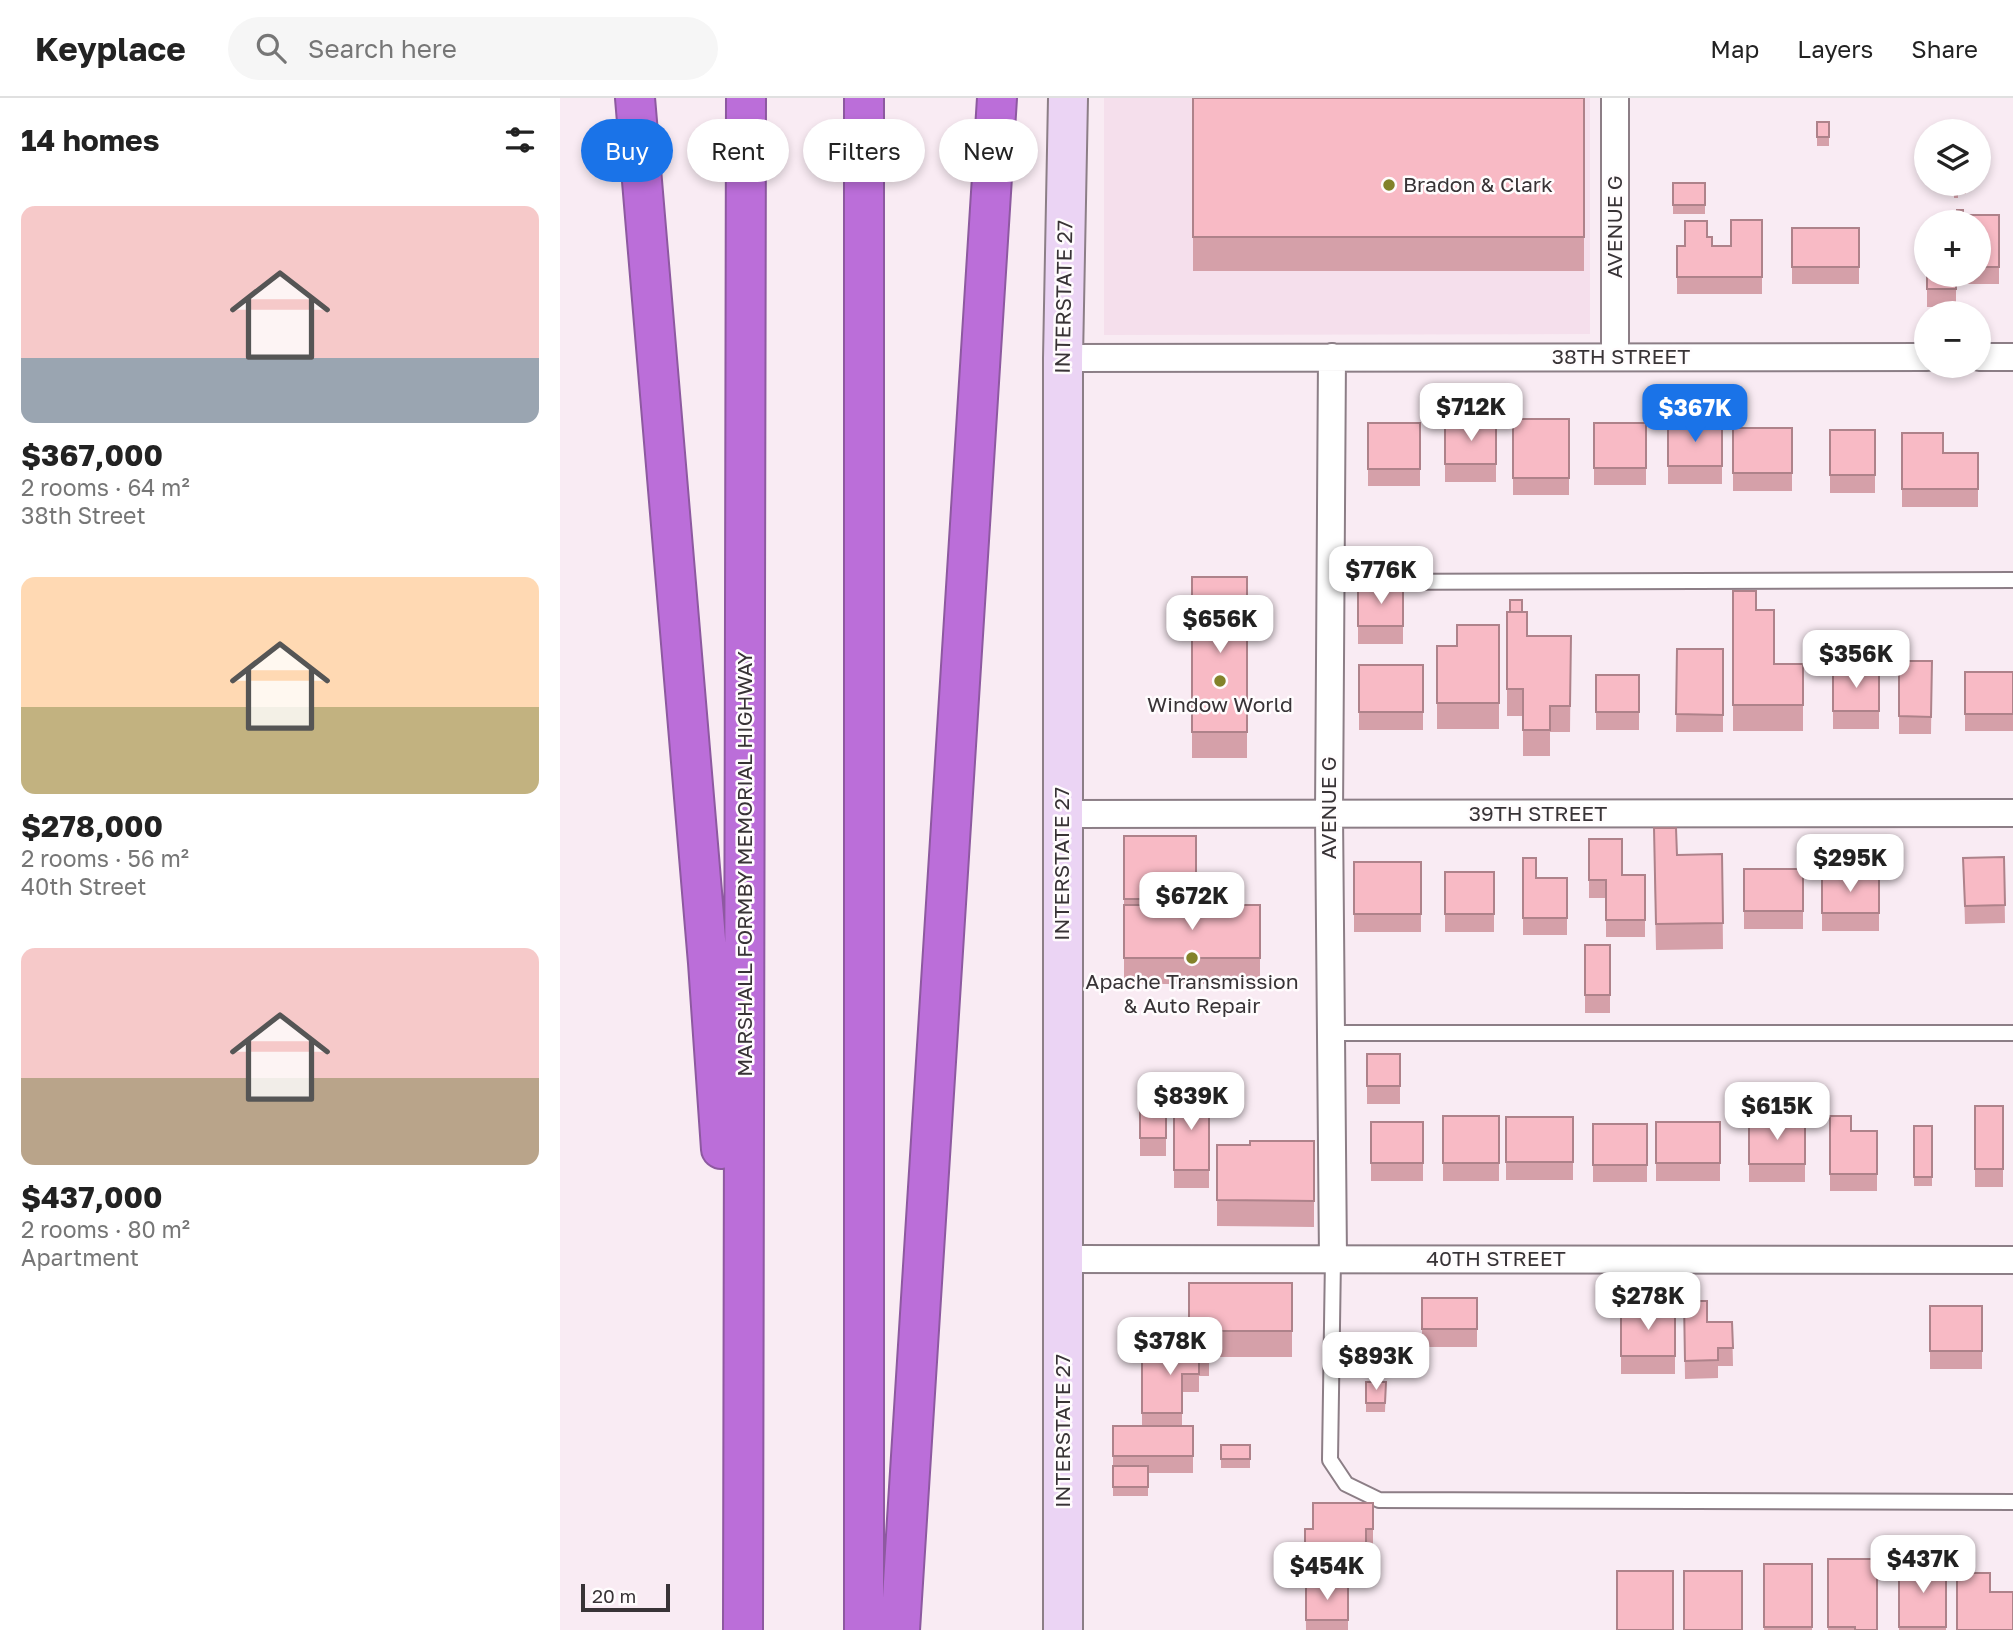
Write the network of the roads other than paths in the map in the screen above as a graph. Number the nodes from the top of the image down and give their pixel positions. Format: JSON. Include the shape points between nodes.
{"nodes":[{"id":1,"x":635,"y":98,"type":"edge"},
{"id":2,"x":746,"y":98,"type":"edge"},
{"id":3,"x":864,"y":98,"type":"edge"},
{"id":4,"x":997,"y":98,"type":"edge"},
{"id":5,"x":1068,"y":98,"type":"edge"},
{"id":6,"x":1615,"y":98,"type":"edge"},
{"id":7,"x":1332,"y":357,"type":"junction"},
{"id":8,"x":1615,"y":357,"type":"junction"},
{"id":9,"x":1914,"y":357,"type":"edge"},
{"id":10,"x":1991,"y":357,"type":"edge"},
{"id":11,"x":2013,"y":357,"type":"edge"},
{"id":12,"x":1063,"y":358,"type":"junction"},
{"id":13,"x":2013,"y":580,"type":"edge"},
{"id":14,"x":1330,"y":582,"type":"junction"},
{"id":15,"x":2013,"y":813,"type":"edge"},
{"id":16,"x":1062,"y":814,"type":"junction"},
{"id":17,"x":1329,"y":814,"type":"junction"},
{"id":18,"x":1331,"y":1033,"type":"junction"},
{"id":19,"x":2013,"y":1033,"type":"edge"},
{"id":20,"x":1333,"y":1258,"type":"junction"},
{"id":21,"x":1063,"y":1259,"type":"junction"},
{"id":22,"x":2013,"y":1260,"type":"edge"},
{"id":23,"x":744,"y":1497,"type":"junction"},
{"id":24,"x":2013,"y":1502,"type":"edge"},
{"id":25,"x":743,"y":1630,"type":"edge"},
{"id":26,"x":864,"y":1630,"type":"edge"},
{"id":27,"x":900,"y":1630,"type":"edge"},
{"id":28,"x":1063,"y":1630,"type":"edge"}],
"edges":[{"from":1,"to":23,"type":"highway","via":[[708,963]]},
{"from":2,"to":23,"type":"highway","name":"MARSHALL FORMBY MEMORIAL HIGHWAY"},
{"from":3,"to":26,"type":"highway"},
{"from":4,"to":27,"type":"highway"},
{"from":5,"to":12,"type":"main road","name":"INTERSTATE 27"},
{"from":6,"to":8,"type":"street","name":"AVENUE G"},
{"from":7,"to":8,"type":"street","name":"38TH STREET"},
{"from":7,"to":12,"type":"street","name":"38TH STREET"},
{"from":7,"to":14,"type":"street","name":"AVENUE G"},
{"from":8,"to":9,"type":"street","name":"38TH STREET"},
{"from":10,"to":11,"type":"street"},
{"from":12,"to":16,"type":"main road","name":"INTERSTATE 27"},
{"from":13,"to":14,"type":"lane"},
{"from":14,"to":17,"type":"street","name":"AVENUE G"},
{"from":15,"to":17,"type":"street","name":"39TH STREET"},
{"from":16,"to":17,"type":"street","name":"39TH STREET"},
{"from":16,"to":21,"type":"main road","name":"INTERSTATE 27"},
{"from":17,"to":18,"type":"street","name":"AVENUE G"},
{"from":18,"to":19,"type":"lane"},
{"from":18,"to":20,"type":"street","name":"AVENUE G"},
{"from":20,"to":21,"type":"street","name":"40TH STREET"},
{"from":20,"to":22,"type":"street","name":"40TH STREET"},
{"from":20,"to":24,"type":"lane","via":[[1330,1460],[1346,1484],[1379,1500]]},
{"from":21,"to":28,"type":"main road","name":"INTERSTATE 27"},
{"from":23,"to":25,"type":"highway","name":"MARSHALL FORMBY MEMORIAL HIGHWAY"}]}
